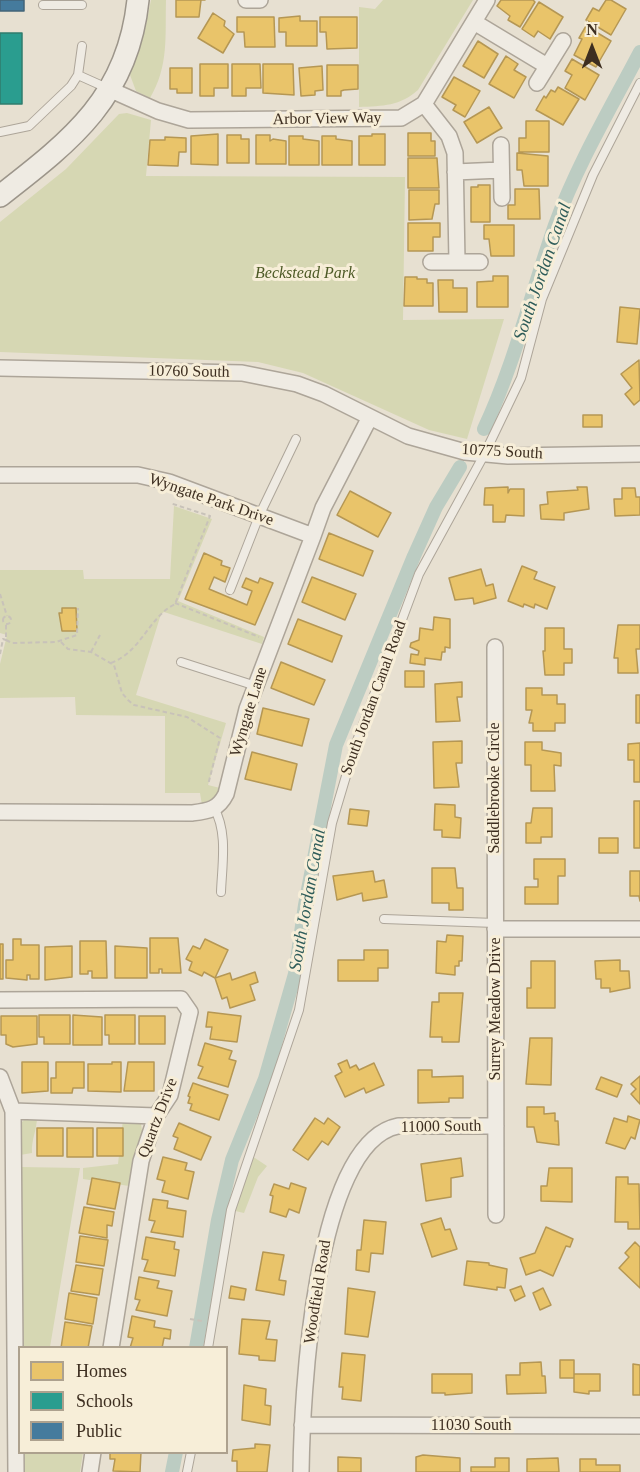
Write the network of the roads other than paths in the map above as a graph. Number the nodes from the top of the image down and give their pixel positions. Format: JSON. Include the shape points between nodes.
{"nodes":[{"id":1,"x":138,"y":0,"type":"edge"},
{"id":2,"x":246,"y":0,"type":"edge"},
{"id":3,"x":260,"y":0,"type":"edge"},
{"id":4,"x":487,"y":0,"type":"edge"},
{"id":5,"x":43,"y":5,"type":"dead end"},
{"id":6,"x":82,"y":5,"type":"dead end"},
{"id":7,"x":474,"y":22,"type":"junction"},
{"id":8,"x":562,"y":41,"type":"dead end"},
{"id":9,"x":82,"y":46,"type":"dead end"},
{"id":10,"x":547,"y":66,"type":"junction"},
{"id":11,"x":78,"y":75,"type":"junction"},
{"id":12,"x":537,"y":83,"type":"dead end"},
{"id":13,"x":640,"y":83,"type":"edge"},
{"id":14,"x":111,"y":90,"type":"junction"},
{"id":15,"x":424,"y":104,"type":"junction"},
{"id":16,"x":0,"y":132,"type":"edge"},
{"id":17,"x":501,"y":145,"type":"dead end"},
{"id":18,"x":501,"y":170,"type":"junction"},
{"id":19,"x":455,"y":172,"type":"junction"},
{"id":20,"x":0,"y":196,"type":"edge"},
{"id":21,"x":502,"y":198,"type":"dead end"},
{"id":22,"x":431,"y":262,"type":"dead end"},
{"id":23,"x":458,"y":262,"type":"junction"},
{"id":24,"x":480,"y":262,"type":"dead end"},
{"id":25,"x":0,"y":368,"type":"edge"},
{"id":26,"x":370,"y":417,"type":"junction"},
{"id":27,"x":296,"y":439,"type":"dead end"},
{"id":28,"x":640,"y":454,"type":"edge"},
{"id":29,"x":484,"y":455,"type":"junction"},
{"id":30,"x":0,"y":475,"type":"edge"},
{"id":31,"x":259,"y":516,"type":"junction"},
{"id":32,"x":313,"y":536,"type":"junction"},
{"id":33,"x":230,"y":590,"type":"dead end"},
{"id":34,"x":495,"y":647,"type":"dead end"},
{"id":35,"x":181,"y":662,"type":"dead end"},
{"id":36,"x":256,"y":686,"type":"junction"},
{"id":37,"x":214,"y":808,"type":"junction"},
{"id":38,"x":0,"y":812,"type":"edge"},
{"id":39,"x":221,"y":892,"type":"dead end"},
{"id":40,"x":384,"y":919,"type":"dead end"},
{"id":41,"x":495,"y":926,"type":"junction"},
{"id":42,"x":640,"y":929,"type":"edge"},
{"id":43,"x":0,"y":1000,"type":"edge"},
{"id":44,"x":0,"y":1077,"type":"edge"},
{"id":45,"x":13,"y":1111,"type":"junction"},
{"id":46,"x":156,"y":1116,"type":"junction"},
{"id":47,"x":496,"y":1126,"type":"junction"},
{"id":48,"x":386,"y":1129,"type":"joint"},
{"id":49,"x":496,"y":1215,"type":"dead end"},
{"id":50,"x":111,"y":1346,"type":"edge"},
{"id":51,"x":208,"y":1346,"type":"edge"},
{"id":52,"x":7,"y":1358,"type":"edge"},
{"id":53,"x":302,"y":1425,"type":"junction"},
{"id":54,"x":640,"y":1426,"type":"edge"},
{"id":55,"x":93,"y":1454,"type":"edge"},
{"id":56,"x":190,"y":1454,"type":"edge"},
{"id":57,"x":16,"y":1472,"type":"edge"},
{"id":58,"x":90,"y":1472,"type":"edge"},
{"id":59,"x":187,"y":1472,"type":"edge"},
{"id":60,"x":301,"y":1472,"type":"edge"}],
"edges":[{"from":1,"to":14,"type":"street","via":[[132,36]]},
{"from":2,"to":3,"type":"street"},
{"from":4,"to":7,"type":"street"},
{"from":5,"to":6,"type":"lane"},
{"from":7,"to":10,"type":"street"},
{"from":7,"to":15,"type":"street"},
{"from":8,"to":10,"type":"street"},
{"from":9,"to":11,"type":"lane"},
{"from":10,"to":12,"type":"street"},
{"from":11,"to":14,"type":"lane"},
{"from":11,"to":16,"type":"lane","via":[[29,126]]},
{"from":13,"to":29,"type":"lane","name":"South Jordan Canal Road","via":[[593,175],[542,299],[521,378]]},
{"from":14,"to":15,"type":"street","name":"Arbor View Way","via":[[189,120],[401,118]]},
{"from":14,"to":20,"type":"street","via":[[56,152]]},
{"from":15,"to":19,"type":"street","via":[[449,136],[455,153]]},
{"from":17,"to":18,"type":"street"},
{"from":18,"to":19,"type":"street"},
{"from":18,"to":21,"type":"street"},
{"from":19,"to":23,"type":"street"},
{"from":22,"to":23,"type":"street"},
{"from":23,"to":24,"type":"street"},
{"from":25,"to":26,"type":"street","name":"10760 South","via":[[242,373],[297,384]]},
{"from":26,"to":29,"type":"street","name":"10775 South","via":[[426,443]]},
{"from":26,"to":32,"type":"street","name":"Wyngate Lane","via":[[323,508]]},
{"from":27,"to":31,"type":"lane"},
{"from":28,"to":29,"type":"street","name":"10775 South"},
{"from":29,"to":51,"type":"lane","name":"South Jordan Canal Road","via":[[419,574],[355,746],[332,823],[299,1010],[231,1210]]},
{"from":30,"to":31,"type":"street","name":"Wyngate Park Drive","via":[[138,475],[169,482]]},
{"from":31,"to":32,"type":"street","name":"Wyngate Park Drive"},
{"from":31,"to":33,"type":"lane"},
{"from":32,"to":36,"type":"street","name":"Wyngate Lane"},
{"from":34,"to":41,"type":"street","name":"Saddlebrooke Circle"},
{"from":35,"to":36,"type":"lane"},
{"from":36,"to":37,"type":"street","name":"Wyngate Lane","via":[[226,794]]},
{"from":37,"to":38,"type":"street","via":[[192,813]]},
{"from":37,"to":39,"type":"lane","via":[[222,834]]},
{"from":40,"to":41,"type":"lane"},
{"from":41,"to":42,"type":"street","name":"Surrey Meadow Drive"},
{"from":41,"to":47,"type":"street","name":"Surrey Meadow Drive"},
{"from":43,"to":46,"type":"street","name":"Quartz Drive","via":[[182,999],[190,1012],[170,1095]]},
{"from":44,"to":45,"type":"street"},
{"from":45,"to":46,"type":"street"},
{"from":45,"to":52,"type":"street"},
{"from":46,"to":50,"type":"street","name":"Quartz Drive","via":[[141,1161]]},
{"from":47,"to":48,"type":"street","name":"11000 South"},
{"from":47,"to":49,"type":"street","name":"Surrey Meadow Drive"},
{"from":48,"to":53,"type":"street","name":"Woodfield Road","via":[[356,1162],[332,1216],[312,1321]]},
{"from":52,"to":57,"type":"street"},
{"from":53,"to":54,"type":"street","name":"11030 South"},
{"from":53,"to":60,"type":"street","name":"Woodfield Road"},
{"from":55,"to":58,"type":"street"},
{"from":56,"to":59,"type":"lane"}]}
